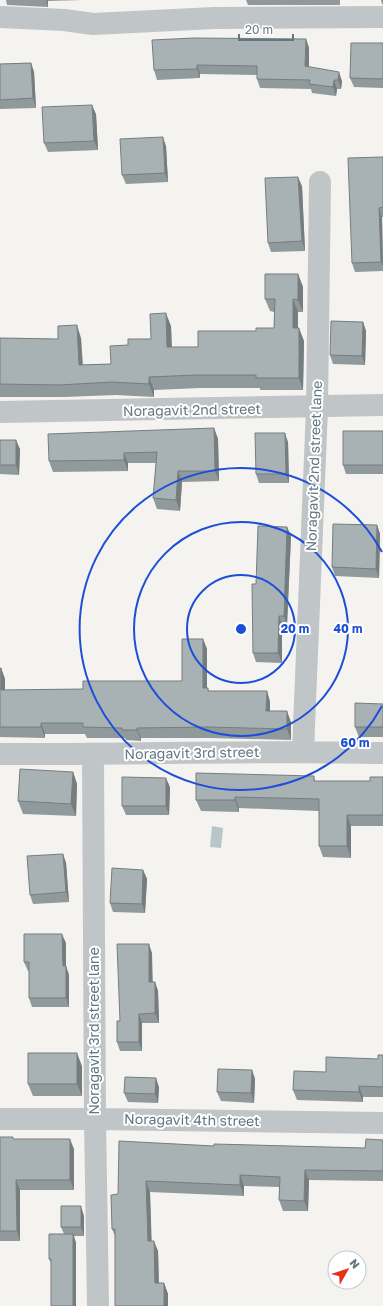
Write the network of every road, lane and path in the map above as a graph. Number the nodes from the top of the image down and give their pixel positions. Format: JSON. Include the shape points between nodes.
{"nodes":[{"id":1,"x":0,"y":17,"type":"edge"},
{"id":2,"x":383,"y":18,"type":"edge"},
{"id":3,"x":320,"y":182,"type":"dead end"},
{"id":4,"x":383,"y":405,"type":"edge"},
{"id":5,"x":317,"y":408,"type":"junction"},
{"id":6,"x":0,"y":412,"type":"edge"},
{"id":7,"x":303,"y":751,"type":"junction"},
{"id":8,"x":383,"y":753,"type":"edge"},
{"id":9,"x":0,"y":754,"type":"edge"},
{"id":10,"x":92,"y":755,"type":"junction"},
{"id":11,"x":95,"y":1118,"type":"junction"},
{"id":12,"x":0,"y":1119,"type":"edge"},
{"id":13,"x":383,"y":1123,"type":"edge"},
{"id":14,"x":98,"y":1306,"type":"edge"}],
"edges":[{"from":1,"to":2,"type":"street","via":[[93,24],[214,18]]},
{"from":3,"to":5,"type":"street","name":"Noragavit 2nd street lane"},
{"from":4,"to":5,"type":"street","name":"Noragavit 2nd street"},
{"from":5,"to":6,"type":"street","name":"Noragavit 2nd street"},
{"from":5,"to":7,"type":"street","name":"Noragavit 2nd street lane"},
{"from":7,"to":8,"type":"street","name":"Noragavit 3rd street"},
{"from":7,"to":10,"type":"street","name":"Noragavit 3rd street"},
{"from":9,"to":10,"type":"street","name":"Noragavit 3rd street"},
{"from":10,"to":11,"type":"street","name":"Noragavit 3rd street lane"},
{"from":11,"to":12,"type":"street","name":"Noragavit 4th street"},
{"from":11,"to":13,"type":"street","name":"Noragavit 4th street"},
{"from":11,"to":14,"type":"street","name":"Noragavit 3rd street lane"}]}
